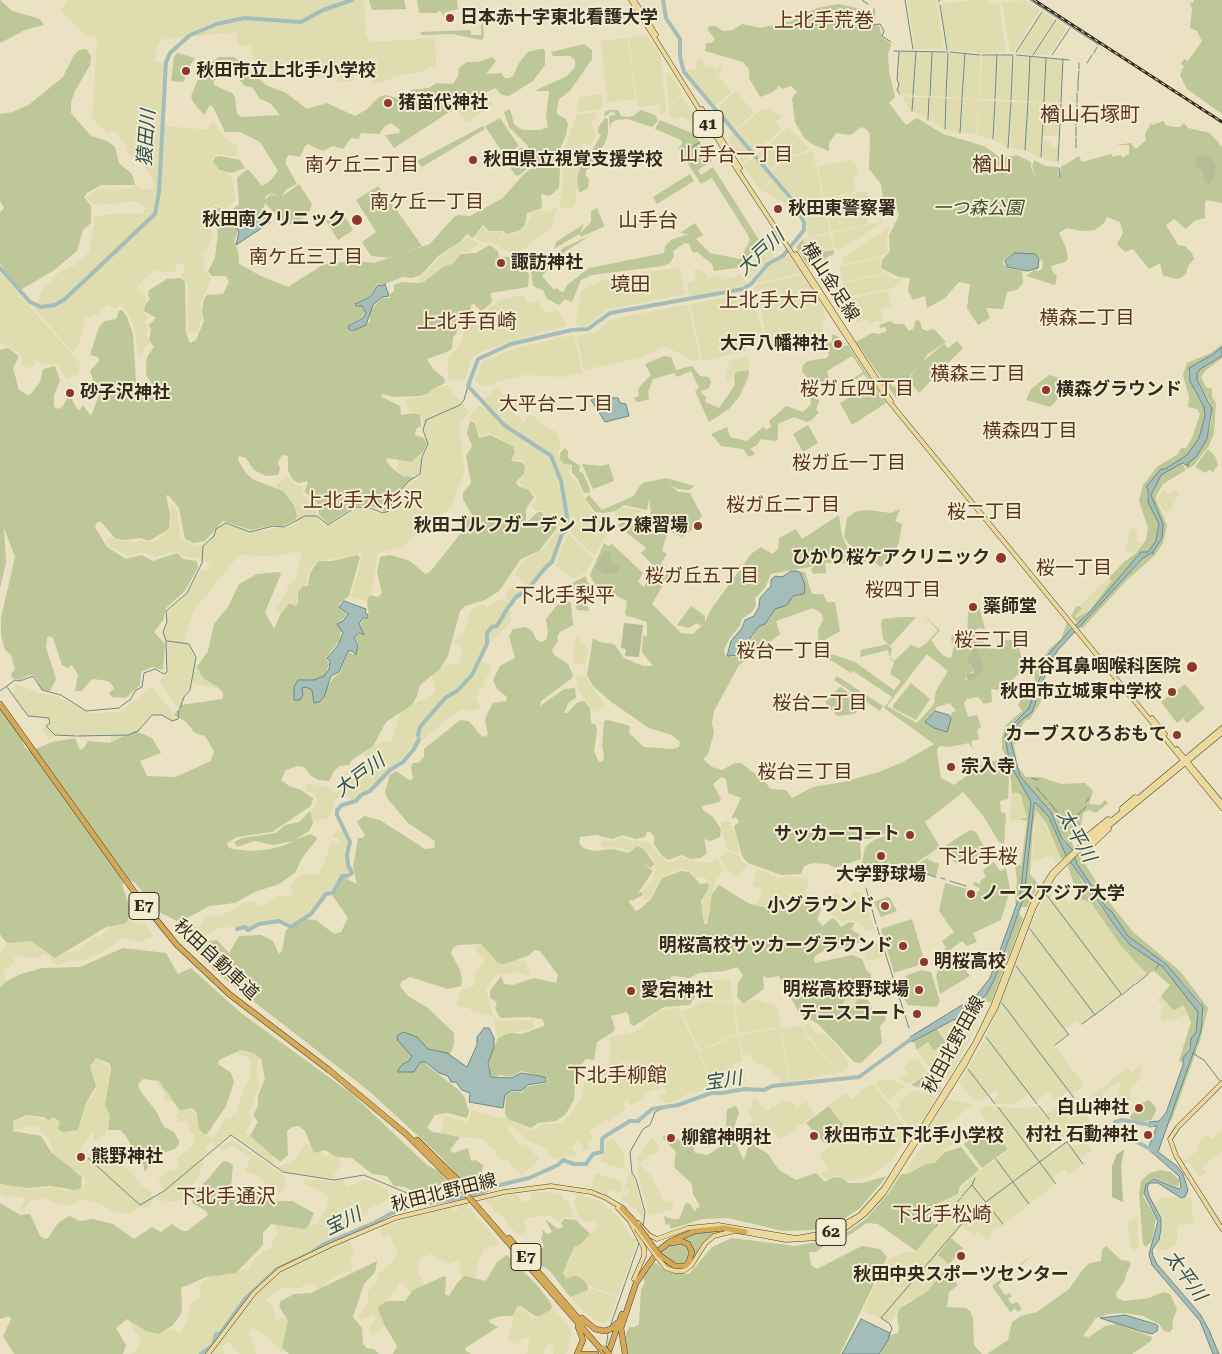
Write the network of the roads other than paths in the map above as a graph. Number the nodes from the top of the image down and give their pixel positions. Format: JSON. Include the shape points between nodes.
{"nodes":[{"id":1,"x":632,"y":0,"type":"edge"},
{"id":2,"x":0,"y":704,"type":"edge"},
{"id":3,"x":1222,"y":728,"type":"edge"},
{"id":4,"x":1222,"y":733,"type":"edge"},
{"id":5,"x":1186,"y":761,"type":"junction"},
{"id":6,"x":1139,"y":797,"type":"junction"},
{"id":7,"x":1222,"y":803,"type":"edge"},
{"id":8,"x":1222,"y":808,"type":"edge"},
{"id":9,"x":1126,"y":813,"type":"junction"},
{"id":10,"x":1112,"y":819,"type":"junction"},
{"id":11,"x":1082,"y":840,"type":"dead end"},
{"id":12,"x":1089,"y":848,"type":"dead end"},
{"id":13,"x":1222,"y":1083,"type":"edge"},
{"id":14,"x":894,"y":1174,"type":"junction"},
{"id":15,"x":476,"y":1202,"type":"junction"},
{"id":16,"x":618,"y":1206,"type":"joint"},
{"id":17,"x":637,"y":1227,"type":"junction"},
{"id":18,"x":698,"y":1227,"type":"junction"},
{"id":19,"x":1222,"y":1229,"type":"edge"},
{"id":20,"x":744,"y":1232,"type":"junction"},
{"id":21,"x":658,"y":1254,"type":"junction"},
{"id":22,"x":634,"y":1279,"type":"junction"},
{"id":23,"x":558,"y":1294,"type":"junction"},
{"id":24,"x":572,"y":1316,"type":"junction"},
{"id":25,"x":622,"y":1319,"type":"junction"},
{"id":26,"x":606,"y":1353,"type":"edge"},
{"id":27,"x":208,"y":1354,"type":"edge"},
{"id":28,"x":577,"y":1354,"type":"edge"},
{"id":29,"x":582,"y":1354,"type":"edge"},
{"id":30,"x":596,"y":1354,"type":"edge"},
{"id":31,"x":625,"y":1354,"type":"edge"}],
"edges":[{"from":1,"to":5,"type":"main road","name":"横山金足線","number":"41","via":[[859,357]]},
{"from":2,"to":15,"type":"highway","name":"秋田自動車道","number":"E7","bridge":true,"via":[[138,898],[177,945],[229,994],[406,1134]]},
{"from":3,"to":5,"type":"main road","name":"秋田北野田線","number":"62"},
{"from":4,"to":5,"type":"main road","name":"秋田北野田線","number":"62"},
{"from":5,"to":6,"type":"main road","name":"秋田北野田線","number":"62","via":[[1153,791]]},
{"from":5,"to":7,"type":"main road","name":"横山金足線","number":"41"},
{"from":5,"to":8,"type":"main road","name":"横山金足線","number":"41"},
{"from":6,"to":9,"type":"main road","name":"秋田北野田線","number":"62"},
{"from":6,"to":9,"type":"main road","via":[[1122,808]]},
{"from":9,"to":10,"type":"main road","name":"秋田北野田線","number":"62"},
{"from":10,"to":11,"type":"main road"},
{"from":10,"to":12,"type":"main road","via":[[1116,824]]},
{"from":10,"to":14,"type":"main road","name":"秋田北野田線","number":"62","via":[[1065,861],[1048,884],[1034,907],[982,1036]]},
{"from":13,"to":19,"type":"main road","via":[[1170,1139],[1176,1156]]},
{"from":14,"to":18,"type":"main road","name":"秋田北野田線","number":"62","via":[[864,1212],[825,1234],[792,1238],[735,1226]]},
{"from":14,"to":20,"type":"main road","name":"秋田北野田線","number":"62","via":[[871,1209],[836,1233],[819,1238],[786,1240]]},
{"from":15,"to":23,"type":"highway","name":"秋田自動車道","number":"E7"},
{"from":15,"to":24,"type":"highway","name":"秋田自動車道","number":"E7"},
{"from":16,"to":17,"type":"highway"},
{"from":16,"to":27,"type":"main road","name":"秋田北野田線","via":[[586,1191],[551,1186],[520,1189],[409,1214],[355,1234],[276,1273],[248,1300]]},
{"from":17,"to":18,"type":"main road","number":"62","bridge":true,"via":[[660,1239]]},
{"from":17,"to":21,"type":"highway","bridge":true},
{"from":17,"to":22,"type":"main road","bridge":true,"via":[[644,1252]]},
{"from":18,"to":22,"type":"highway","via":[[664,1242]]},
{"from":20,"to":21,"type":"highway","via":[[724,1228],[695,1230],[676,1238]]},
{"from":20,"to":21,"type":"main road","number":"62","via":[[714,1236],[705,1244],[692,1266],[683,1271],[671,1270]]},
{"from":21,"to":21,"type":"highway","via":[[671,1265],[680,1267],[689,1262],[692,1252],[688,1244],[678,1241]]},
{"from":21,"to":25,"type":"highway","via":[[636,1283]]},
{"from":22,"to":25,"type":"highway"},
{"from":23,"to":25,"type":"highway","via":[[595,1328],[612,1329]]},
{"from":23,"to":26,"type":"highway","name":"秋田自動車道","number":"E7"},
{"from":24,"to":26,"type":"highway","name":"秋田自動車道","number":"E7"},
{"from":24,"to":28,"type":"highway","via":[[583,1340]]},
{"from":25,"to":26,"type":"highway"},
{"from":25,"to":31,"type":"highway"},
{"from":29,"to":30,"type":"highway"}]}
